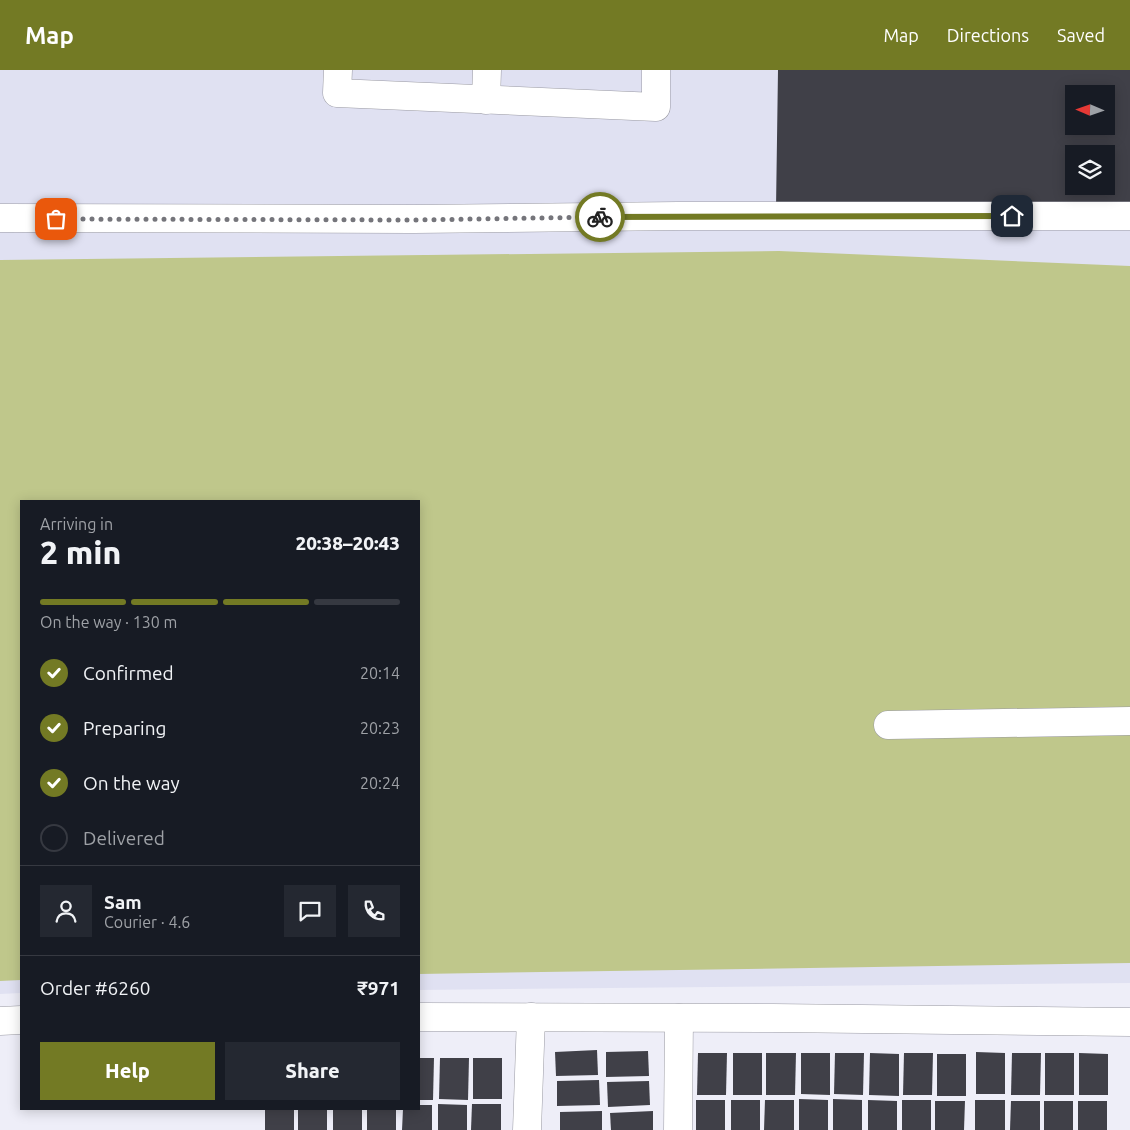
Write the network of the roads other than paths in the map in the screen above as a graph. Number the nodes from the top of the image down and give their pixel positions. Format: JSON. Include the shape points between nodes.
{"nodes":[{"id":1,"x":487,"y":70,"type":"edge"},
{"id":2,"x":656,"y":70,"type":"edge"},
{"id":3,"x":330,"y":74,"type":"edge"},
{"id":4,"x":486,"y":100,"type":"junction"},
{"id":5,"x":1130,"y":216,"type":"edge"},
{"id":6,"x":0,"y":218,"type":"edge"},
{"id":7,"x":1130,"y":721,"type":"edge"},
{"id":8,"x":888,"y":725,"type":"dead end"},
{"id":9,"x":420,"y":1017,"type":"edge"},
{"id":10,"x":531,"y":1017,"type":"junction"},
{"id":11,"x":679,"y":1018,"type":"junction"},
{"id":12,"x":20,"y":1020,"type":"edge"},
{"id":13,"x":0,"y":1021,"type":"edge"},
{"id":14,"x":1130,"y":1022,"type":"edge"},
{"id":15,"x":527,"y":1130,"type":"edge"},
{"id":16,"x":678,"y":1130,"type":"edge"}],
"edges":[{"from":1,"to":4,"type":"street"},
{"from":2,"to":4,"type":"street","via":[[656,107]]},
{"from":3,"to":4,"type":"street","via":[[337,93]]},
{"from":5,"to":6,"type":"street","via":[[678,216],[414,220]]},
{"from":7,"to":8,"type":"street"},
{"from":9,"to":10,"type":"street"},
{"from":10,"to":11,"type":"street"},
{"from":10,"to":15,"type":"street"},
{"from":11,"to":14,"type":"street"},
{"from":11,"to":16,"type":"street"},
{"from":12,"to":13,"type":"street"}]}
